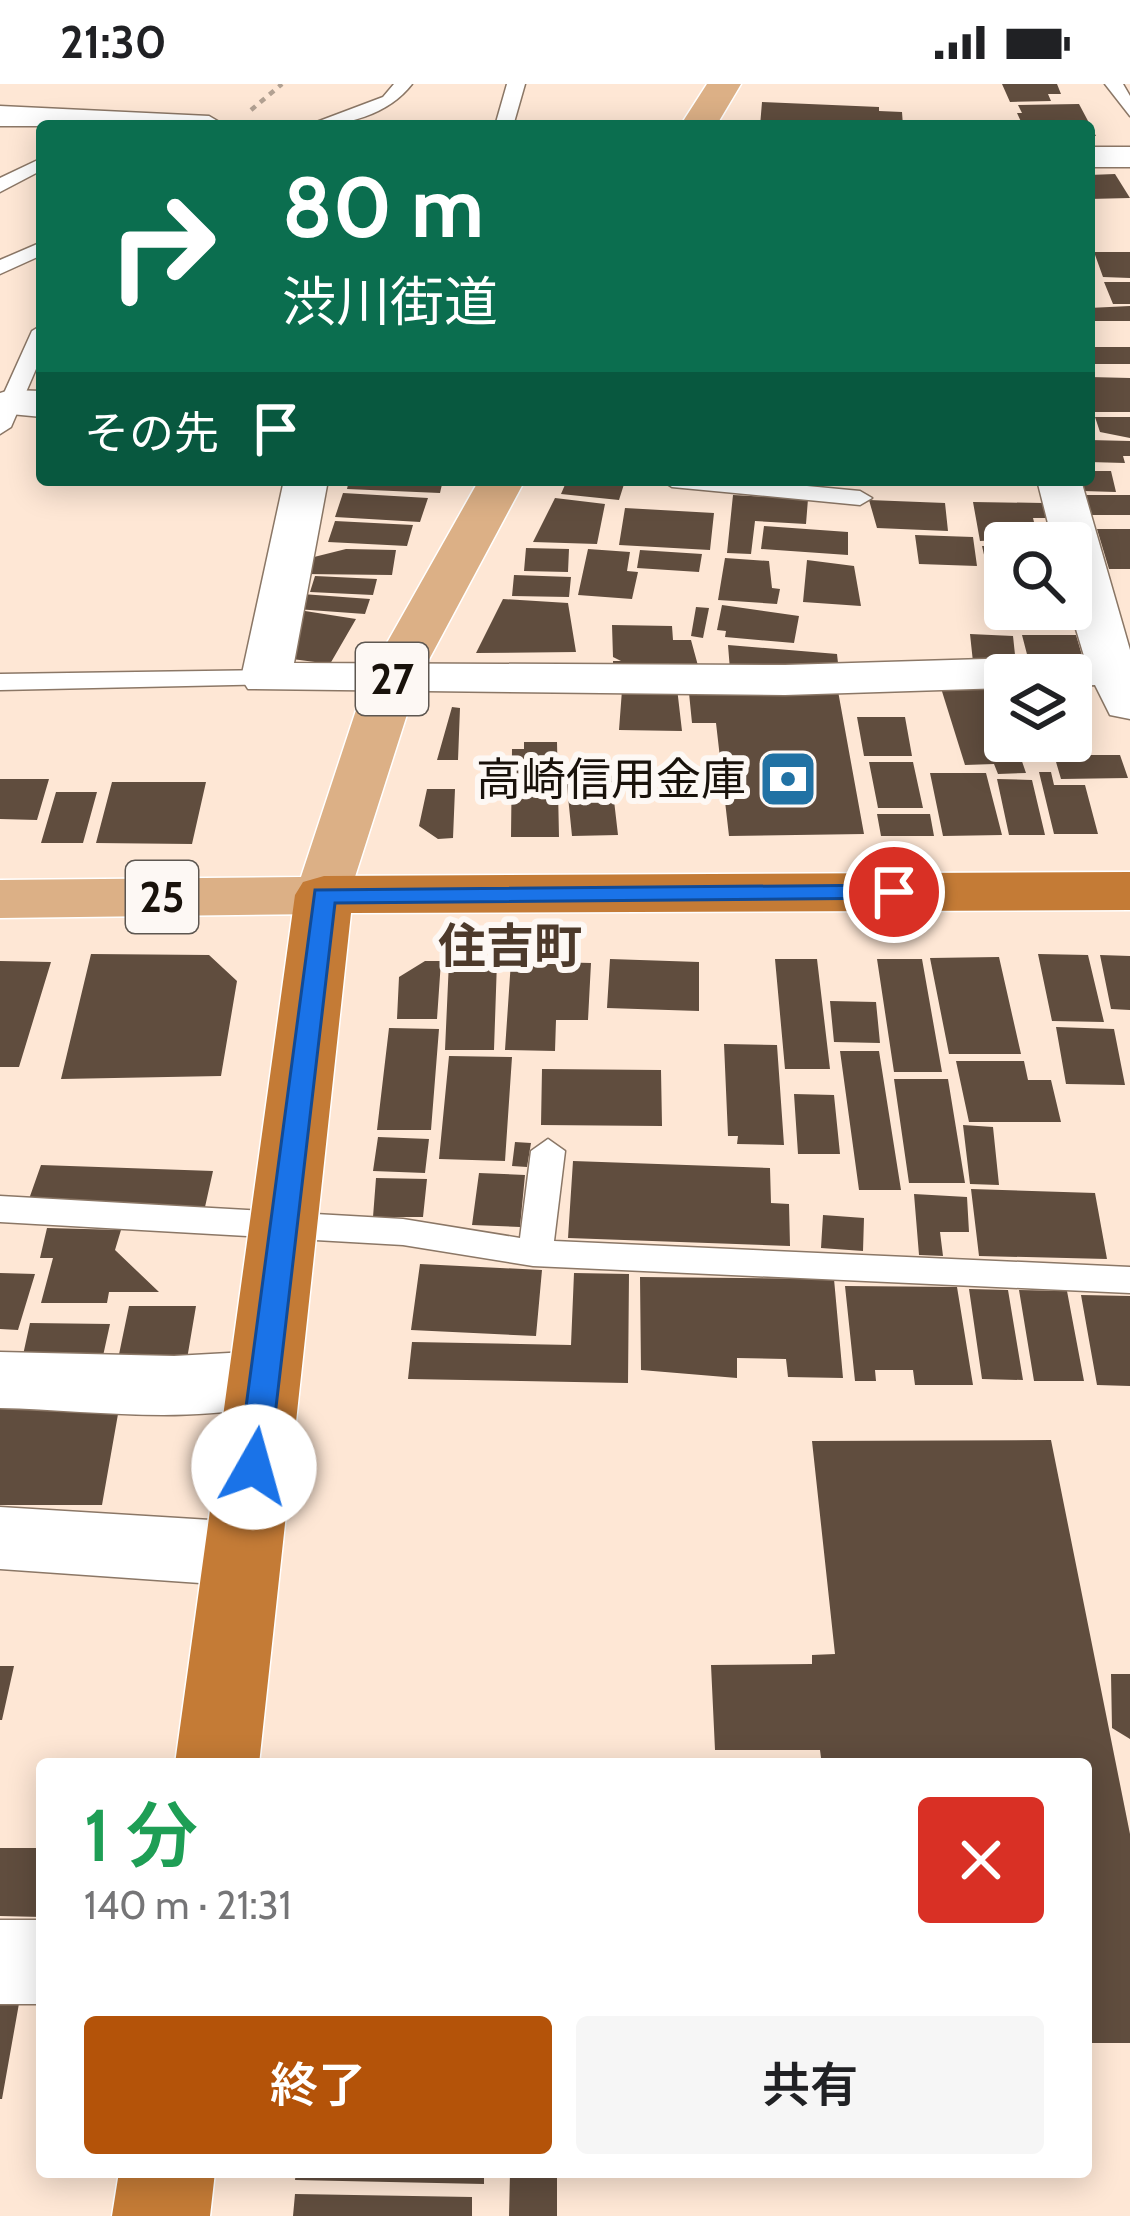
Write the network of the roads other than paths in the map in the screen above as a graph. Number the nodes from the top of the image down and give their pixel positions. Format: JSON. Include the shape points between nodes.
{"nodes":[{"id":1,"x":404,"y":84,"type":"edge"},
{"id":2,"x":516,"y":84,"type":"edge"},
{"id":3,"x":724,"y":84,"type":"edge"},
{"id":4,"x":1114,"y":84,"type":"edge"},
{"id":5,"x":1130,"y":111,"type":"edge"},
{"id":6,"x":0,"y":116,"type":"edge"},
{"id":7,"x":65,"y":120,"type":"edge"},
{"id":8,"x":333,"y":120,"type":"edge"},
{"id":9,"x":506,"y":120,"type":"edge"},
{"id":10,"x":702,"y":120,"type":"edge"},
{"id":11,"x":1130,"y":157,"type":"edge"},
{"id":12,"x":1095,"y":158,"type":"edge"},
{"id":13,"x":36,"y":166,"type":"edge"},
{"id":14,"x":0,"y":186,"type":"edge"},
{"id":15,"x":36,"y":251,"type":"edge"},
{"id":16,"x":0,"y":268,"type":"edge"},
{"id":17,"x":36,"y":347,"type":"edge"},
{"id":18,"x":13,"y":409,"type":"edge"},
{"id":19,"x":305,"y":486,"type":"edge"},
{"id":20,"x":499,"y":486,"type":"edge"},
{"id":21,"x":734,"y":486,"type":"edge"},
{"id":22,"x":1061,"y":486,"type":"edge"},
{"id":23,"x":860,"y":498,"type":"dead end"},
{"id":24,"x":266,"y":678,"type":"junction"},
{"id":25,"x":392,"y":680,"type":"junction"},
{"id":26,"x":0,"y":682,"type":"edge"},
{"id":27,"x":1126,"y":683,"type":"edge"},
{"id":28,"x":1130,"y":892,"type":"edge"},
{"id":29,"x":324,"y":895,"type":"junction"},
{"id":30,"x":0,"y":899,"type":"edge"},
{"id":31,"x":548,"y":1151,"type":"dead end"},
{"id":32,"x":0,"y":1209,"type":"edge"},
{"id":33,"x":284,"y":1224,"type":"junction"},
{"id":34,"x":535,"y":1253,"type":"junction"},
{"id":35,"x":1130,"y":1280,"type":"edge"},
{"id":36,"x":265,"y":1379,"type":"junction"},
{"id":37,"x":0,"y":1380,"type":"edge"},
{"id":38,"x":0,"y":1538,"type":"edge"},
{"id":39,"x":243,"y":1554,"type":"junction"},
{"id":40,"x":218,"y":1758,"type":"edge"},
{"id":41,"x":0,"y":1962,"type":"edge"},
{"id":42,"x":36,"y":1962,"type":"edge"},
{"id":43,"x":166,"y":2178,"type":"edge"},
{"id":44,"x":161,"y":2216,"type":"edge"}],
"edges":[{"from":1,"to":8,"type":"lane","via":[[389,101]]},
{"from":2,"to":9,"type":"lane"},
{"from":3,"to":10,"type":"main road"},
{"from":4,"to":5,"type":"lane"},
{"from":6,"to":7,"type":"street"},
{"from":11,"to":12,"type":"street"},
{"from":13,"to":14,"type":"lane"},
{"from":15,"to":16,"type":"lane"},
{"from":17,"to":18,"type":"lane"},
{"from":19,"to":24,"type":"street"},
{"from":20,"to":25,"type":"main road","number":"27"},
{"from":21,"to":23,"type":"lane"},
{"from":22,"to":27,"type":"street","via":[[1102,641]]},
{"from":24,"to":25,"type":"street"},
{"from":24,"to":26,"type":"lane"},
{"from":25,"to":27,"type":"street"},
{"from":25,"to":29,"type":"main road","number":"27"},
{"from":28,"to":29,"type":"highway"},
{"from":29,"to":30,"type":"main road","number":"25"},
{"from":29,"to":33,"type":"highway"},
{"from":31,"to":34,"type":"lane"},
{"from":32,"to":33,"type":"lane"},
{"from":33,"to":34,"type":"lane"},
{"from":33,"to":36,"type":"highway"},
{"from":34,"to":35,"type":"lane"},
{"from":36,"to":37,"type":"street"},
{"from":36,"to":39,"type":"highway"},
{"from":38,"to":39,"type":"street"},
{"from":39,"to":40,"type":"highway"},
{"from":41,"to":42,"type":"street"},
{"from":43,"to":44,"type":"highway"}]}
